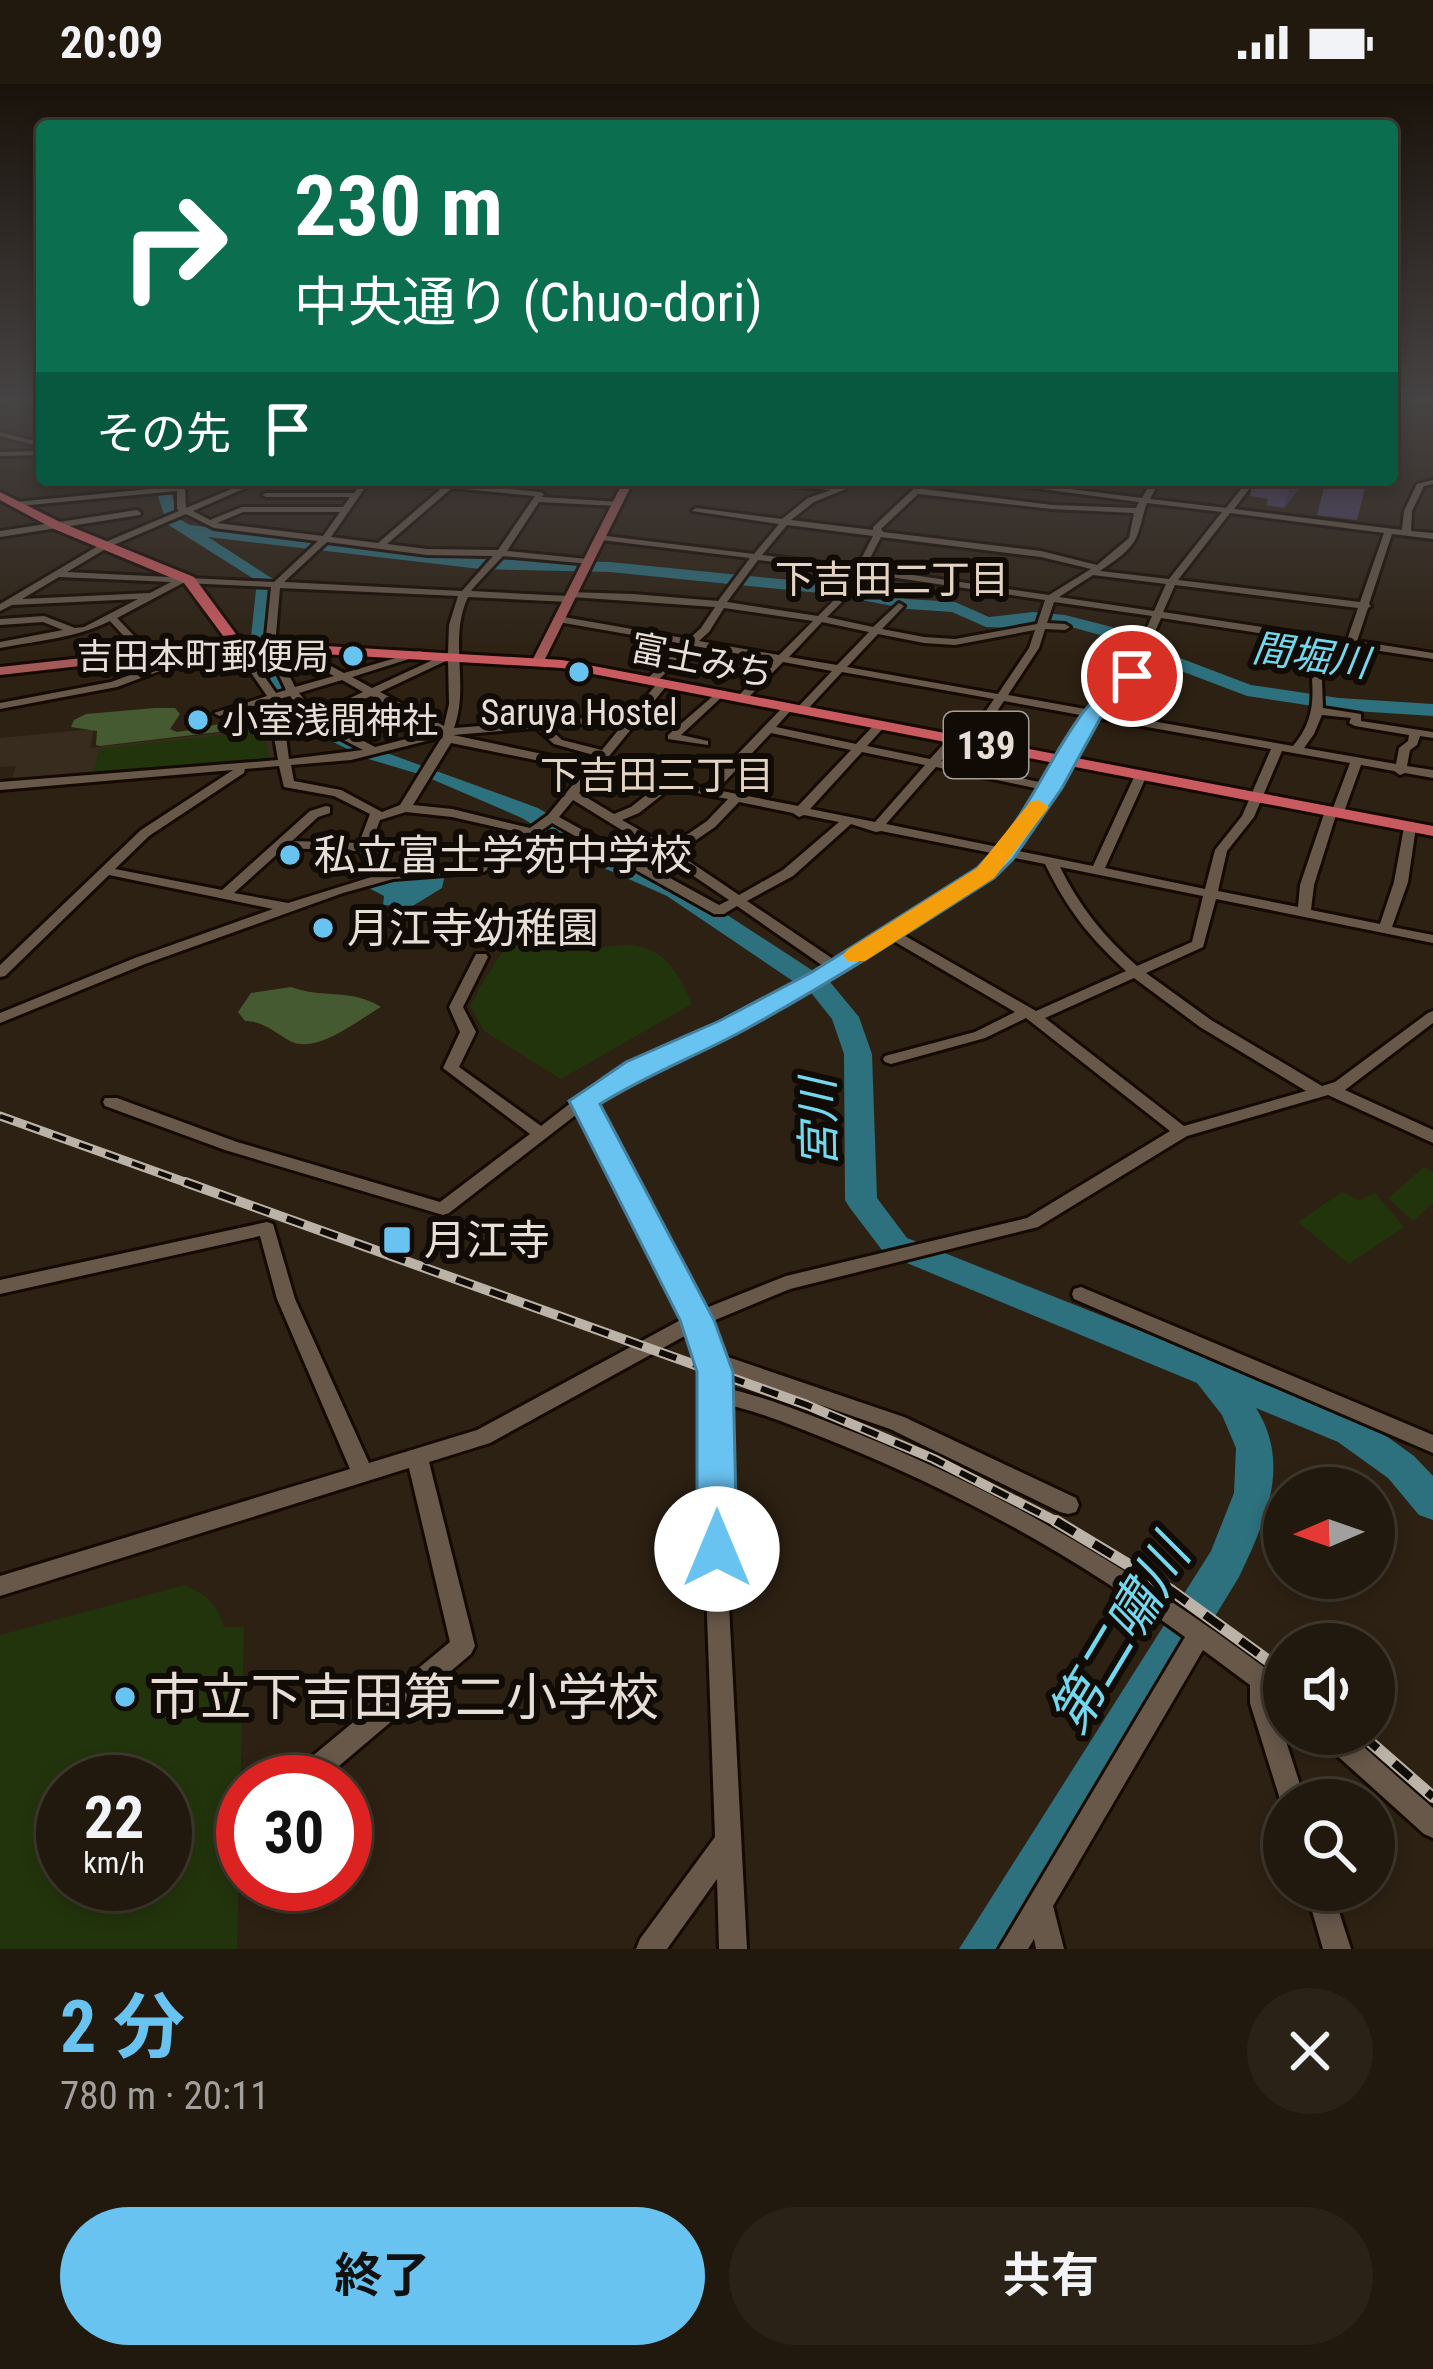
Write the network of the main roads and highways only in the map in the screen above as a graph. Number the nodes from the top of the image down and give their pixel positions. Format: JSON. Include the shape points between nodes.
{"nodes":[{"id":1,"x":626,"y":486,"type":"edge"},
{"id":2,"x":0,"y":495,"type":"edge"},
{"id":3,"x":242,"y":645,"type":"junction"},
{"id":4,"x":538,"y":661,"type":"junction"},
{"id":5,"x":0,"y":670,"type":"edge"},
{"id":6,"x":1433,"y":831,"type":"edge"}],
"edges":[{"from":1,"to":4,"type":"main road"},
{"from":2,"to":3,"type":"highway","via":[[185,580]]},
{"from":3,"to":4,"type":"highway","name":"富士みち","number":"139"},
{"from":3,"to":5,"type":"main road"},
{"from":4,"to":6,"type":"highway","name":"富士みち","number":"139"}]}
